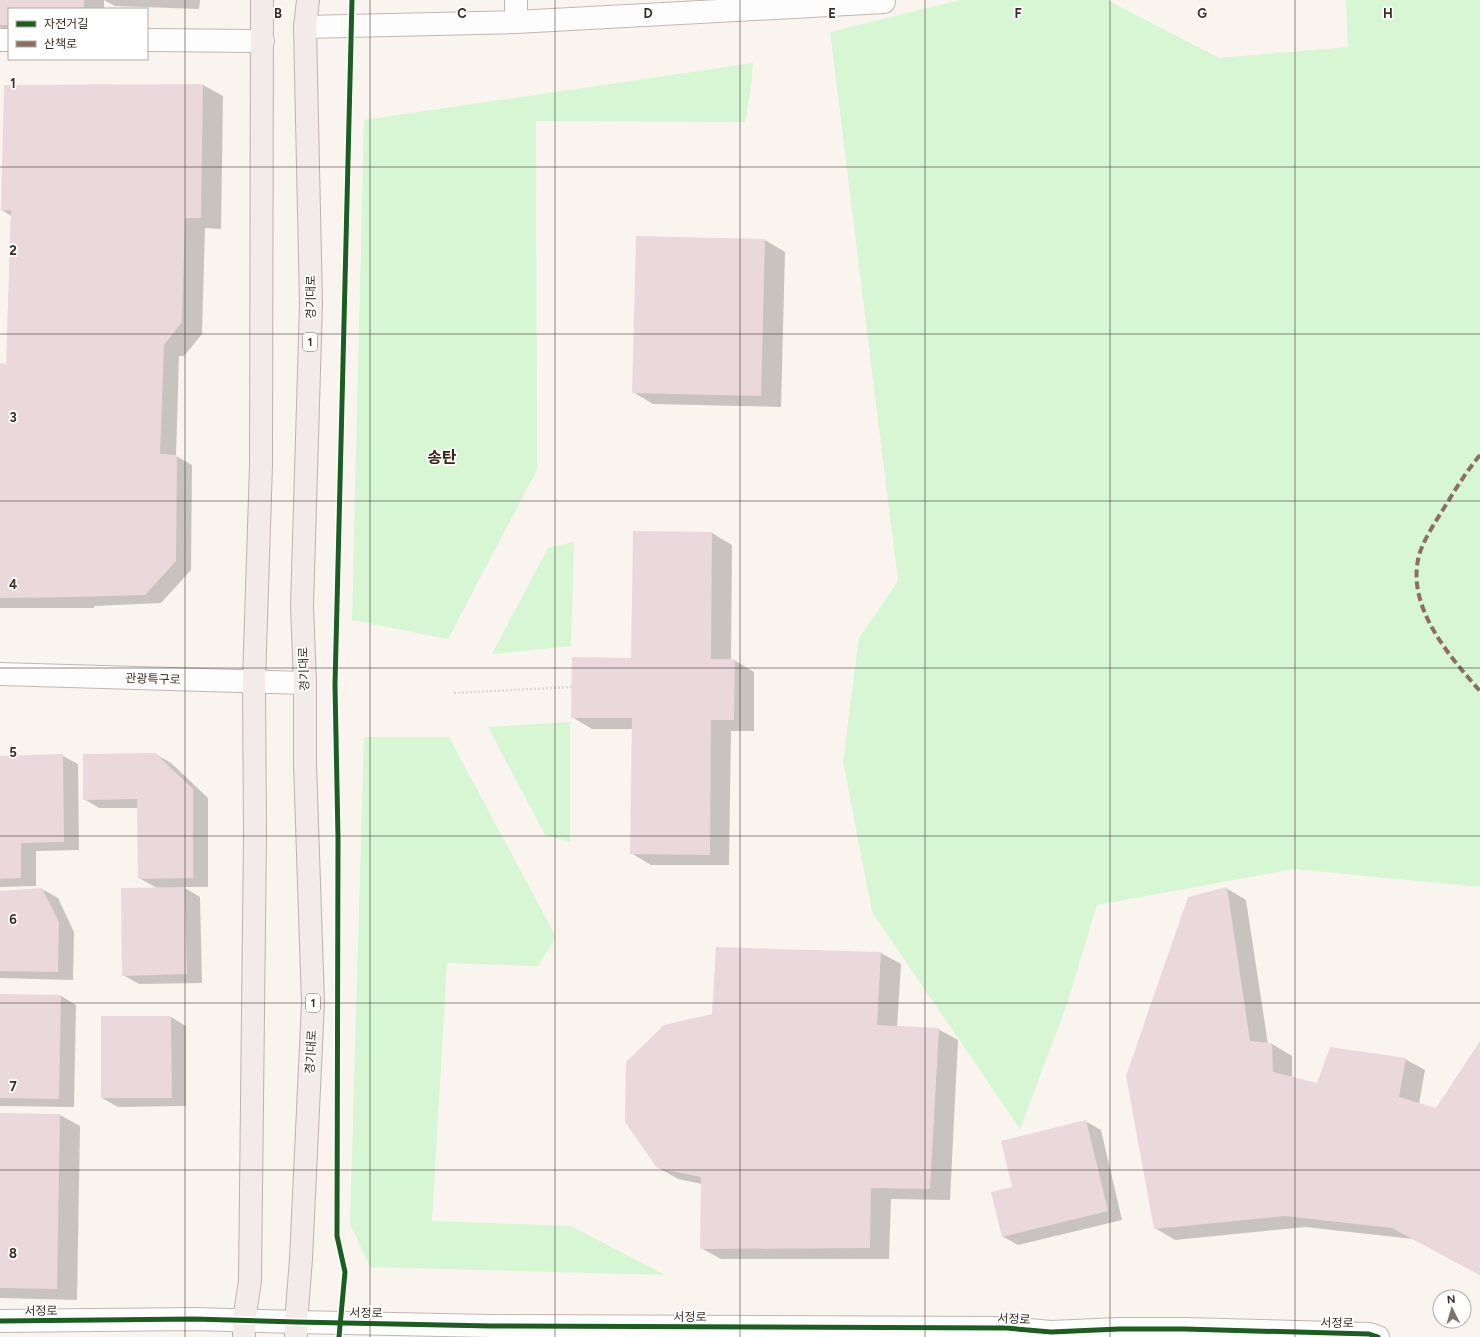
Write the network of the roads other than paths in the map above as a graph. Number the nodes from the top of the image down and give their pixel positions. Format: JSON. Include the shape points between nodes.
{"nodes":[{"id":1,"x":262,"y":0,"type":"edge"},
{"id":2,"x":308,"y":0,"type":"edge"},
{"id":3,"x":516,"y":0,"type":"edge"},
{"id":4,"x":884,"y":2,"type":"dead end"},
{"id":5,"x":762,"y":4,"type":"edge"},
{"id":6,"x":516,"y":22,"type":"junction"},
{"id":7,"x":305,"y":28,"type":"junction"},
{"id":8,"x":148,"y":40,"type":"edge"},
{"id":9,"x":263,"y":41,"type":"junction"},
{"id":10,"x":0,"y":674,"type":"edge"},
{"id":11,"x":254,"y":681,"type":"junction"},
{"id":12,"x":305,"y":683,"type":"junction"},
{"id":13,"x":0,"y":1321,"type":"edge"},
{"id":14,"x":244,"y":1329,"type":"edge"},
{"id":15,"x":296,"y":1330,"type":"edge"},
{"id":16,"x":491,"y":1331,"type":"edge"},
{"id":17,"x":1051,"y":1335,"type":"edge"},
{"id":18,"x":1378,"y":1337,"type":"edge"}],
"edges":[{"from":1,"to":9,"type":"main road"},
{"from":2,"to":7,"type":"main road","name":"경기대로","number":"1"},
{"from":3,"to":6,"type":"street"},
{"from":4,"to":5,"type":"street"},
{"from":5,"to":6,"type":"street"},
{"from":6,"to":7,"type":"street"},
{"from":7,"to":12,"type":"main road","name":"경기대로","number":"1","via":[[311,304],[302,606]]},
{"from":8,"to":9,"type":"street"},
{"from":9,"to":11,"type":"main road","via":[[261,465]]},
{"from":10,"to":11,"type":"street","name":"관광특구로"},
{"from":11,"to":12,"type":"street","name":"관광특구로"},
{"from":11,"to":14,"type":"main road","via":[[255,835],[250,1280]]},
{"from":12,"to":15,"type":"main road","name":"경기대로","number":"1","via":[[305,764],[313,1003]]},
{"from":13,"to":14,"type":"street","name":"서정로","via":[[194,1319]]},
{"from":14,"to":15,"type":"street","name":"서정로"},
{"from":15,"to":16,"type":"street","name":"서정로"},
{"from":16,"to":17,"type":"street","name":"서정로","via":[[1006,1328]]},
{"from":17,"to":18,"type":"street","name":"서정로","via":[[1119,1329],[1184,1329],[1369,1334]]}]}
